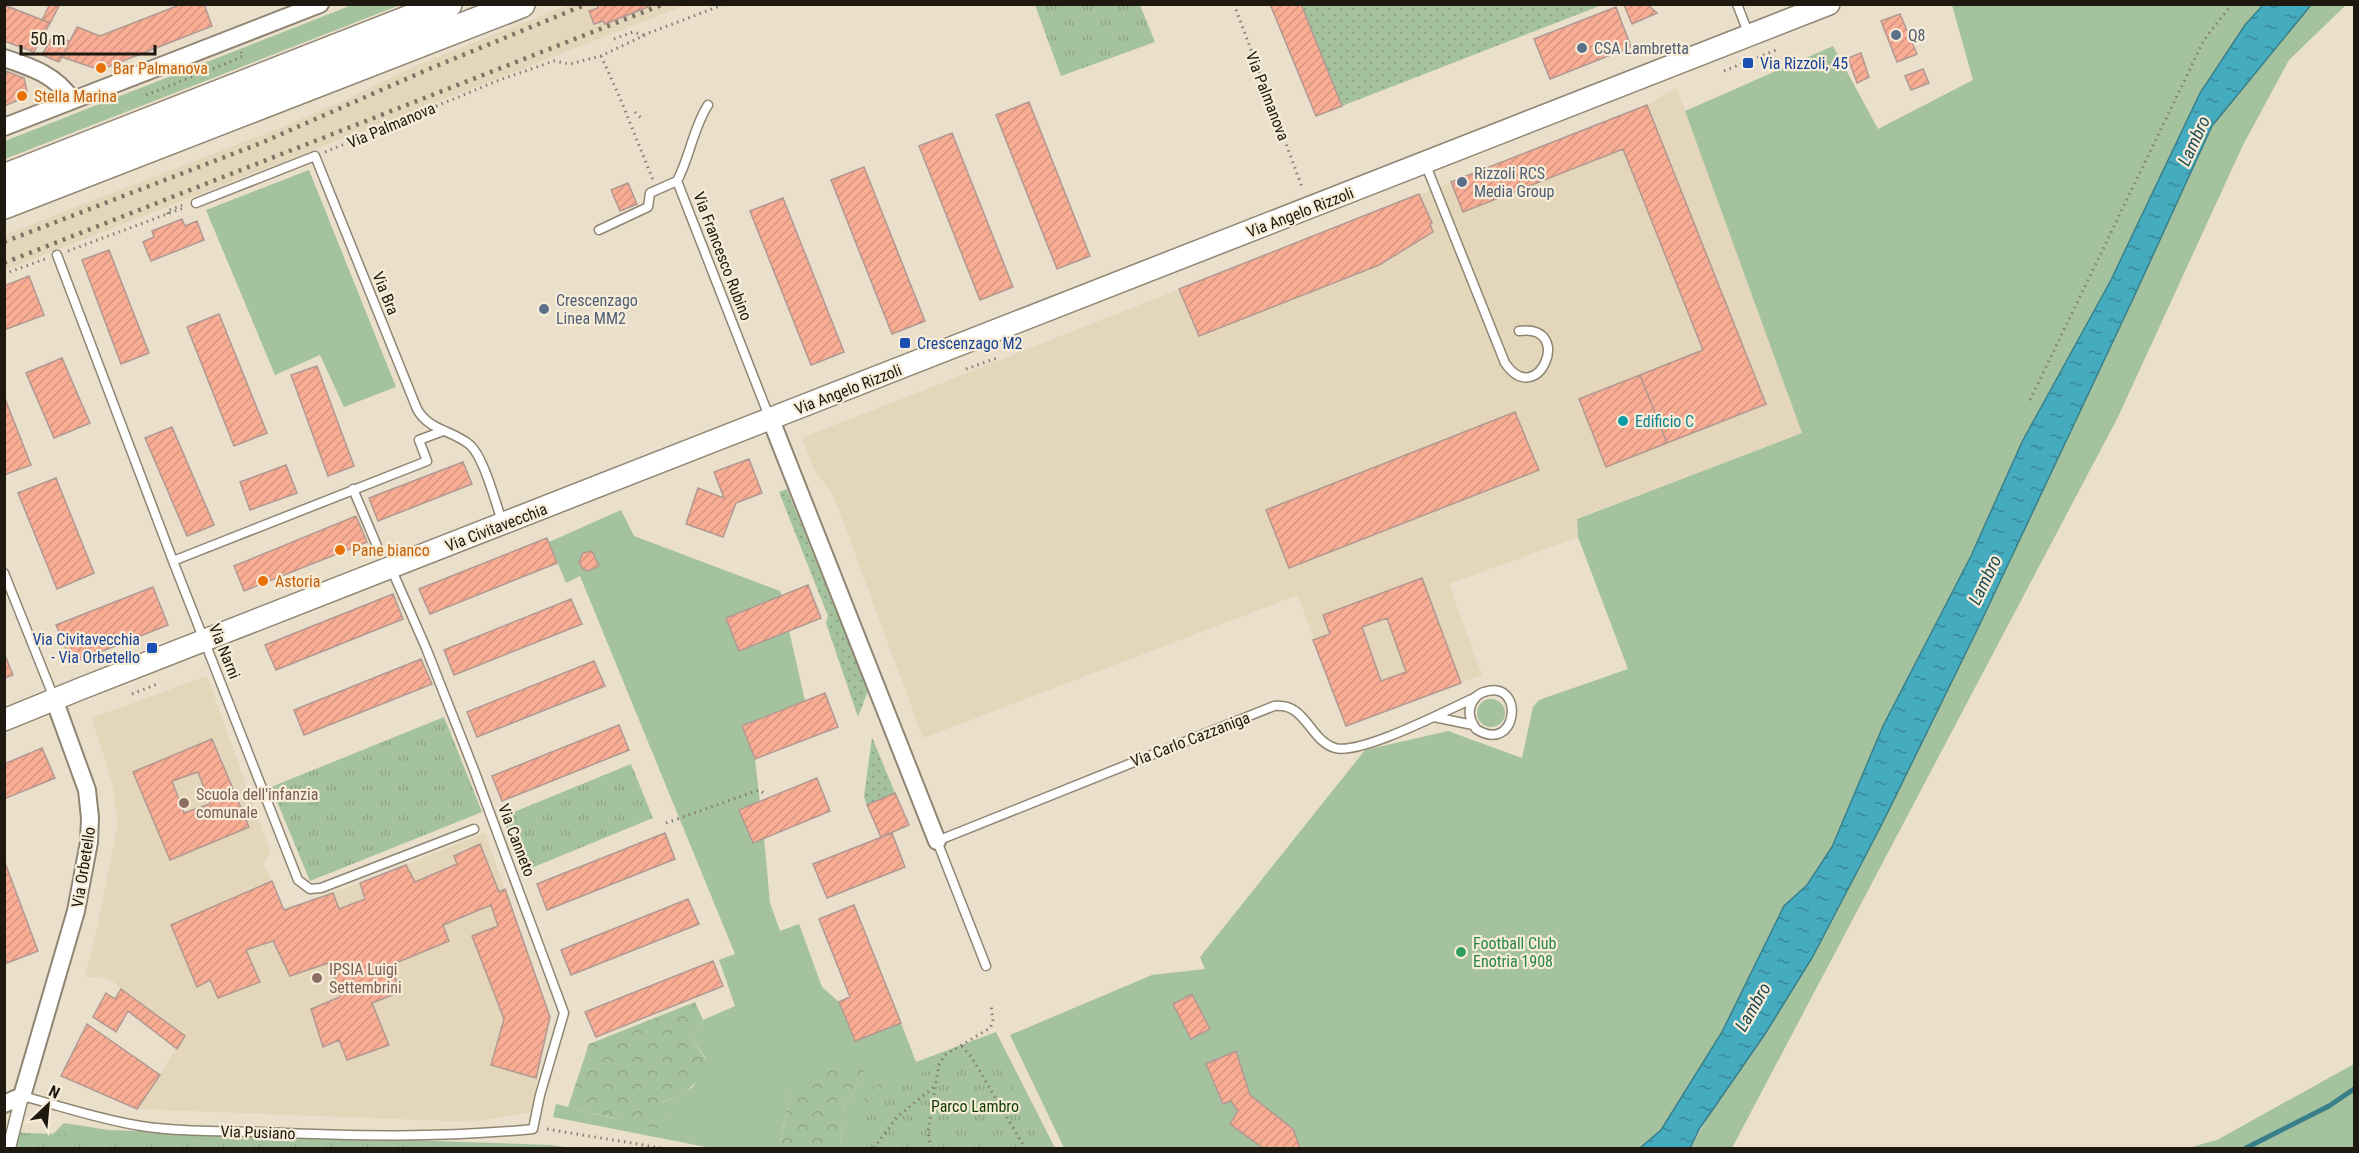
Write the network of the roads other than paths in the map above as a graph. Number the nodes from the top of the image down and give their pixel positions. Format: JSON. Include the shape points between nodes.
{"nodes":[{"id":1,"x":320,"y":4,"type":"edge"},
{"id":2,"x":448,"y":4,"type":"edge"},
{"id":3,"x":521,"y":4,"type":"edge"},
{"id":4,"x":1737,"y":4,"type":"edge"},
{"id":5,"x":1828,"y":5,"type":"edge"},
{"id":6,"x":1750,"y":36,"type":"junction"},
{"id":7,"x":4,"y":58,"type":"edge"},
{"id":8,"x":72,"y":100,"type":"junction"},
{"id":9,"x":708,"y":105,"type":"dead end"},
{"id":10,"x":4,"y":127,"type":"edge"},
{"id":11,"x":1425,"y":163,"type":"junction"},
{"id":12,"x":4,"y":178,"type":"edge"},
{"id":13,"x":677,"y":181,"type":"junction"},
{"id":14,"x":196,"y":203,"type":"road end"},
{"id":15,"x":4,"y":206,"type":"edge"},
{"id":16,"x":599,"y":230,"type":"dead end"},
{"id":17,"x":57,"y":255,"type":"road end"},
{"id":18,"x":1519,"y":331,"type":"dead end"},
{"id":19,"x":771,"y":420,"type":"junction"},
{"id":20,"x":443,"y":431,"type":"junction"},
{"id":21,"x":353,"y":489,"type":"junction"},
{"id":22,"x":503,"y":524,"type":"junction"},
{"id":23,"x":377,"y":546,"type":"dead end"},
{"id":24,"x":173,"y":561,"type":"junction"},
{"id":25,"x":391,"y":568,"type":"junction"},
{"id":26,"x":4,"y":573,"type":"edge"},
{"id":27,"x":205,"y":640,"type":"junction"},
{"id":28,"x":1476,"y":697,"type":"junction"},
{"id":29,"x":54,"y":699,"type":"junction"},
{"id":30,"x":1434,"y":717,"type":"junction"},
{"id":31,"x":4,"y":720,"type":"edge"},
{"id":32,"x":1473,"y":725,"type":"junction"},
{"id":33,"x":474,"y":829,"type":"dead end"},
{"id":34,"x":937,"y":841,"type":"junction"},
{"id":35,"x":986,"y":966,"type":"dead end"},
{"id":36,"x":4,"y":1091,"type":"edge"},
{"id":37,"x":22,"y":1096,"type":"junction"},
{"id":38,"x":4,"y":1104,"type":"edge"},
{"id":39,"x":533,"y":1129,"type":"joint"},
{"id":40,"x":9,"y":1149,"type":"edge"}],
"edges":[{"from":1,"to":8,"type":"street"},
{"from":2,"to":12,"type":"highway"},
{"from":3,"to":15,"type":"highway"},
{"from":4,"to":6,"type":"lane"},
{"from":5,"to":6,"type":"street","name":"Via Angelo Rizzoli"},
{"from":6,"to":11,"type":"street","name":"Via Angelo Rizzoli"},
{"from":7,"to":8,"type":"street","via":[[44,73]]},
{"from":8,"to":10,"type":"street"},
{"from":9,"to":13,"type":"lane","name":"Via Francesco Rubino","via":[[699,118]]},
{"from":11,"to":18,"type":"lane","via":[[1505,363],[1516,374],[1532,375],[1544,368],[1548,347],[1534,331]]},
{"from":11,"to":19,"type":"street","name":"Via Angelo Rizzoli"},
{"from":13,"to":16,"type":"lane","via":[[650,193],[648,207]]},
{"from":13,"to":19,"type":"lane","name":"Via Francesco Rubino"},
{"from":14,"to":20,"type":"lane","name":"Via Bra","via":[[315,156],[417,409],[428,423]]},
{"from":17,"to":24,"type":"lane","name":"Via Narni"},
{"from":19,"to":22,"type":"street","name":"Via Civitavecchia"},
{"from":19,"to":34,"type":"street"},
{"from":20,"to":21,"type":"lane","via":[[419,440],[427,461]]},
{"from":20,"to":22,"type":"lane","name":"Via Bra","via":[[464,440],[477,452]]},
{"from":21,"to":23,"type":"lane"},
{"from":21,"to":24,"type":"lane"},
{"from":22,"to":25,"type":"street","name":"Via Civitavecchia"},
{"from":24,"to":27,"type":"lane","name":"Via Narni"},
{"from":25,"to":27,"type":"street","name":"Via Civitavecchia"},
{"from":25,"to":39,"type":"lane","name":"Via Canneto","via":[[474,770],[564,1013]]},
{"from":26,"to":29,"type":"lane","name":"Via Orbetello"},
{"from":27,"to":29,"type":"street","name":"Via Civitavecchia"},
{"from":27,"to":33,"type":"lane","name":"Via Narni","via":[[291,866],[302,885],[321,888]]},
{"from":28,"to":30,"type":"lane","name":"Via Carlo Cazzaniga"},
{"from":28,"to":32,"type":"lane","via":[[1469,710]]},
{"from":28,"to":32,"type":"lane","via":[[1487,691],[1501,693],[1509,700],[1513,712],[1507,727],[1499,733],[1484,733]]},
{"from":29,"to":31,"type":"street","name":"Via Civitavecchia"},
{"from":29,"to":37,"type":"street","name":"Via Orbetello","via":[[87,790],[89,842],[76,911]]},
{"from":30,"to":32,"type":"lane"},
{"from":30,"to":34,"type":"lane","name":"Via Carlo Cazzaniga","via":[[1344,749],[1324,742],[1295,709],[1274,706]]},
{"from":34,"to":35,"type":"lane"},
{"from":36,"to":37,"type":"street","name":"Via Pusiano"},
{"from":37,"to":38,"type":"street"},
{"from":37,"to":39,"type":"lane","name":"Via Pusiano","via":[[156,1128],[391,1136]]},
{"from":37,"to":40,"type":"street"}]}
